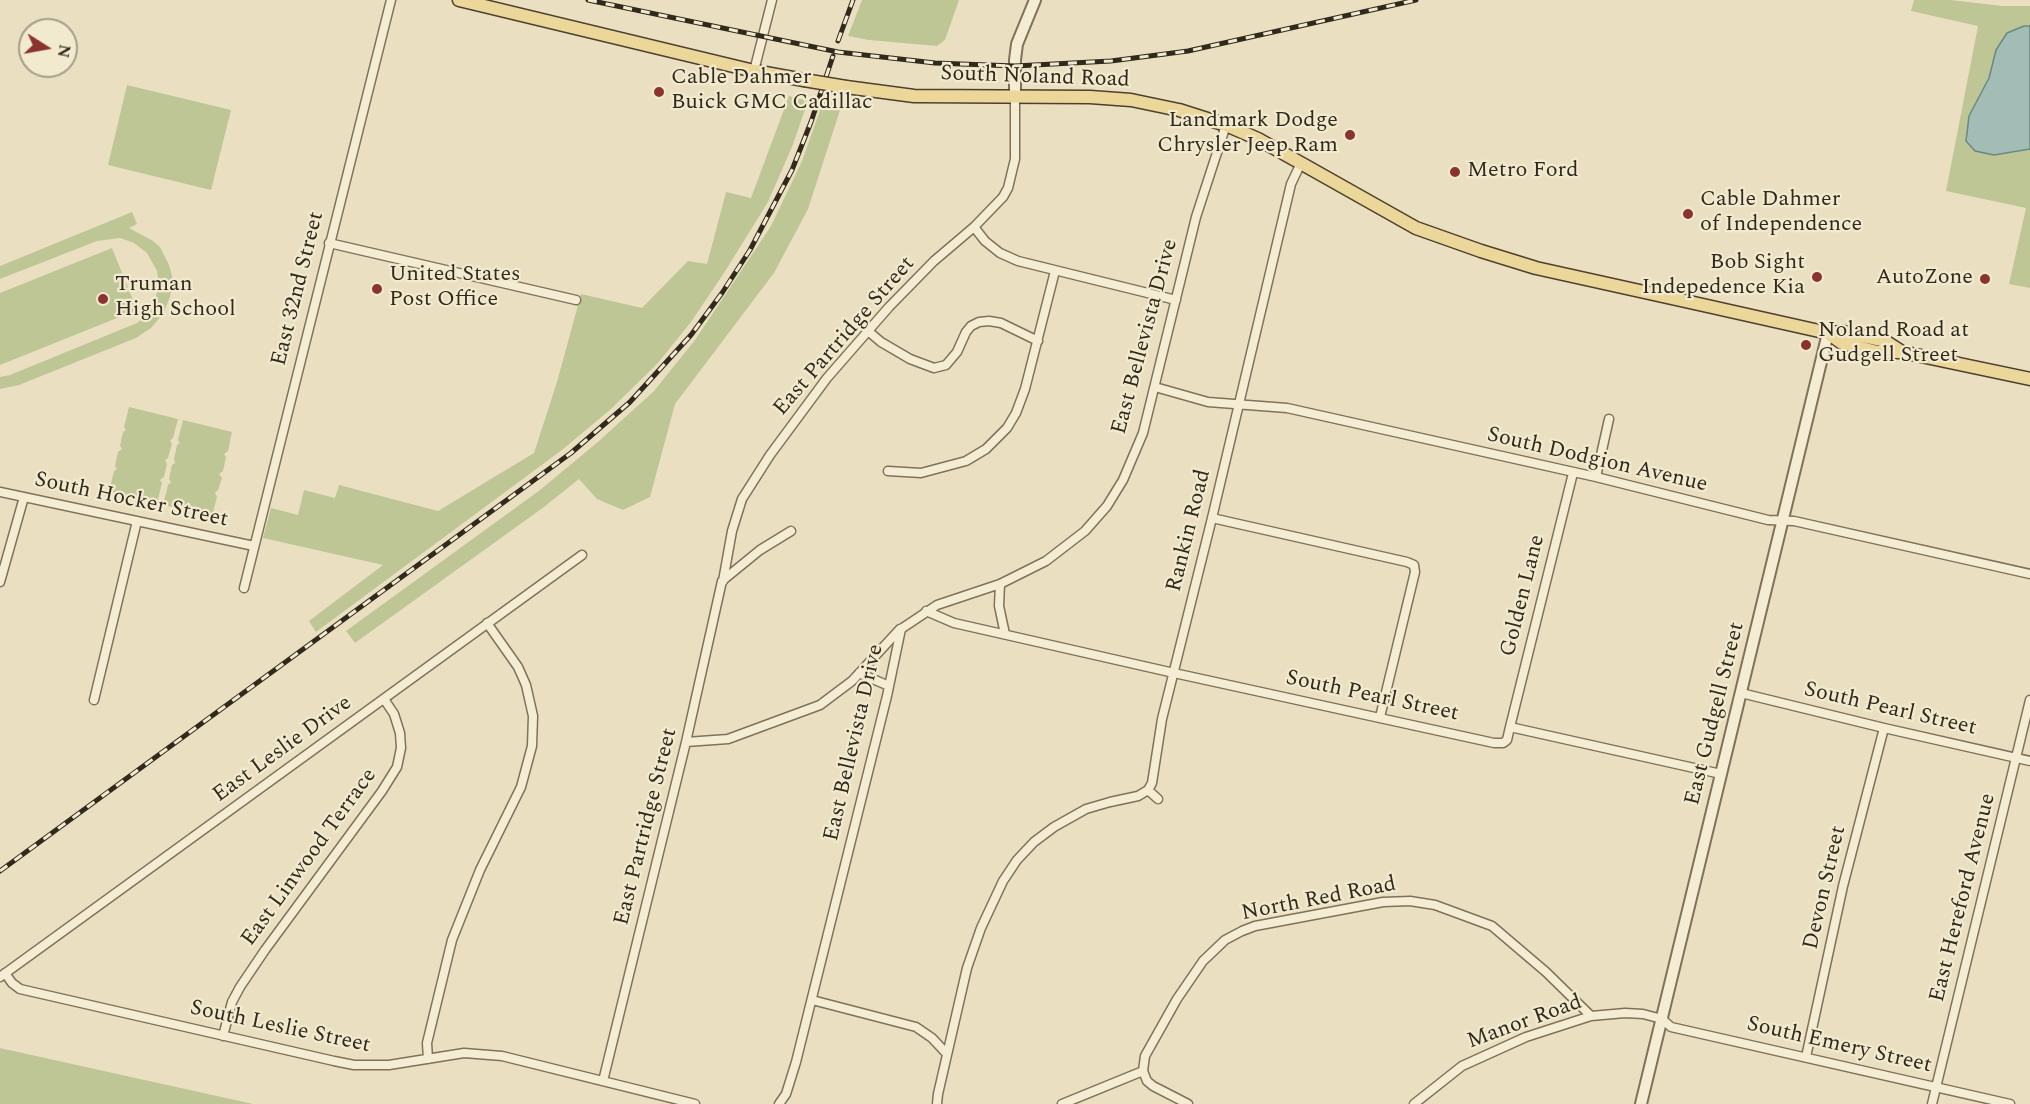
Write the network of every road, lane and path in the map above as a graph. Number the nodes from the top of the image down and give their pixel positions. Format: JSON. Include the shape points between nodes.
{"nodes":[{"id":1,"x":391,"y":0,"type":"edge"},
{"id":2,"x":459,"y":0,"type":"edge"},
{"id":3,"x":772,"y":0,"type":"edge"},
{"id":4,"x":1035,"y":0,"type":"edge"},
{"id":5,"x":754,"y":71,"type":"junction"},
{"id":6,"x":1015,"y":97,"type":"junction"},
{"id":7,"x":1226,"y":125,"type":"junction"},
{"id":8,"x":1301,"y":163,"type":"junction"},
{"id":9,"x":974,"y":227,"type":"junction"},
{"id":10,"x":329,"y":243,"type":"junction"},
{"id":11,"x":1055,"y":271,"type":"junction"},
{"id":12,"x":576,"y":300,"type":"dead end"},
{"id":13,"x":1176,"y":300,"type":"junction"},
{"id":14,"x":868,"y":331,"type":"junction"},
{"id":15,"x":1828,"y":333,"type":"junction"},
{"id":16,"x":1038,"y":340,"type":"junction"},
{"id":17,"x":2030,"y":379,"type":"edge"},
{"id":18,"x":1155,"y":387,"type":"junction"},
{"id":19,"x":1240,"y":403,"type":"junction"},
{"id":20,"x":1609,"y":419,"type":"dead end"},
{"id":21,"x":888,"y":471,"type":"dead end"},
{"id":22,"x":1573,"y":473,"type":"junction"},
{"id":23,"x":1596,"y":477,"type":"junction"},
{"id":24,"x":0,"y":492,"type":"edge"},
{"id":25,"x":24,"y":497,"type":"junction"},
{"id":26,"x":1212,"y":518,"type":"junction"},
{"id":27,"x":137,"y":521,"type":"junction"},
{"id":28,"x":1784,"y":521,"type":"junction"},
{"id":29,"x":790,"y":531,"type":"dead end"},
{"id":30,"x":254,"y":546,"type":"junction"},
{"id":31,"x":582,"y":555,"type":"dead end"},
{"id":32,"x":2030,"y":574,"type":"edge"},
{"id":33,"x":723,"y":581,"type":"junction"},
{"id":34,"x":0,"y":582,"type":"edge"},
{"id":35,"x":1000,"y":584,"type":"junction"},
{"id":36,"x":244,"y":588,"type":"dead end"},
{"id":37,"x":926,"y":611,"type":"junction"},
{"id":38,"x":487,"y":623,"type":"junction"},
{"id":39,"x":901,"y":629,"type":"junction"},
{"id":40,"x":1005,"y":634,"type":"junction"},
{"id":41,"x":859,"y":673,"type":"junction"},
{"id":42,"x":1174,"y":673,"type":"junction"},
{"id":43,"x":889,"y":686,"type":"junction"},
{"id":44,"x":1741,"y":693,"type":"junction"},
{"id":45,"x":384,"y":699,"type":"junction"},
{"id":46,"x":94,"y":700,"type":"dead end"},
{"id":47,"x":2030,"y":700,"type":"edge"},
{"id":48,"x":1380,"y":717,"type":"junction"},
{"id":49,"x":1510,"y":727,"type":"junction"},
{"id":50,"x":1884,"y":728,"type":"junction"},
{"id":51,"x":686,"y":742,"type":"junction"},
{"id":52,"x":2016,"y":758,"type":"junction"},
{"id":53,"x":2030,"y":761,"type":"edge"},
{"id":54,"x":1721,"y":774,"type":"junction"},
{"id":55,"x":1148,"y":790,"type":"junction"},
{"id":56,"x":1158,"y":799,"type":"dead end"},
{"id":57,"x":2,"y":975,"type":"edge"},
{"id":58,"x":812,"y":1000,"type":"junction"},
{"id":59,"x":1591,"y":1016,"type":"junction"},
{"id":60,"x":1662,"y":1019,"type":"junction"},
{"id":61,"x":223,"y":1036,"type":"junction"},
{"id":62,"x":947,"y":1054,"type":"junction"},
{"id":63,"x":1806,"y":1057,"type":"junction"},
{"id":64,"x":428,"y":1059,"type":"junction"},
{"id":65,"x":1143,"y":1071,"type":"junction"},
{"id":66,"x":603,"y":1081,"type":"junction"},
{"id":67,"x":1936,"y":1087,"type":"junction"},
{"id":68,"x":695,"y":1104,"type":"edge"},
{"id":69,"x":779,"y":1104,"type":"edge"},
{"id":70,"x":937,"y":1104,"type":"edge"},
{"id":71,"x":1062,"y":1104,"type":"edge"},
{"id":72,"x":1188,"y":1104,"type":"edge"},
{"id":73,"x":1414,"y":1104,"type":"edge"},
{"id":74,"x":1641,"y":1104,"type":"edge"},
{"id":75,"x":1932,"y":1104,"type":"edge"},
{"id":76,"x":2010,"y":1104,"type":"edge"}],
"edges":[{"from":1,"to":10,"type":"street","name":"East 32nd Street"},
{"from":2,"to":5,"type":"main road","name":"South Noland Road"},
{"from":3,"to":5,"type":"street"},
{"from":4,"to":6,"type":"street","via":[[1017,44]]},
{"from":5,"to":6,"type":"main road","name":"South Noland Road","bridge":true,"via":[[914,96]]},
{"from":6,"to":7,"type":"main road","name":"South Noland Road","via":[[1131,100]]},
{"from":6,"to":9,"type":"street","name":"East Partridge Street","via":[[1015,159],[1011,178],[1003,197]]},
{"from":7,"to":8,"type":"main road","name":"South Noland Road"},
{"from":7,"to":13,"type":"street","name":"East Bellevista Drive","via":[[1196,218]]},
{"from":8,"to":15,"type":"main road","name":"South Noland Road","via":[[1416,228],[1481,251],[1536,268]]},
{"from":8,"to":19,"type":"street","name":"Rankin Road","via":[[1291,184]]},
{"from":9,"to":11,"type":"street","via":[[1000,253]]},
{"from":9,"to":14,"type":"street","name":"East Partridge Street","via":[[934,261]]},
{"from":10,"to":12,"type":"street"},
{"from":10,"to":30,"type":"street","name":"East 32nd Street"},
{"from":11,"to":13,"type":"street"},
{"from":11,"to":16,"type":"street"},
{"from":13,"to":18,"type":"street","name":"East Bellevista Drive"},
{"from":14,"to":16,"type":"street","via":[[910,359],[934,368],[946,366],[966,332],[979,322],[1000,323]]},
{"from":14,"to":33,"type":"street","name":"East Partridge Street","via":[[827,378],[757,472],[734,520]]},
{"from":15,"to":17,"type":"main road","name":"South Noland Road","via":[[1842,343],[1877,352],[1902,352]]},
{"from":15,"to":28,"type":"street","name":"East Gudgell Street"},
{"from":16,"to":21,"type":"street","via":[[1016,413],[992,443],[966,460],[947,466],[921,473]]},
{"from":18,"to":19,"type":"street","name":"South Dodgion Avenue","via":[[1208,402]]},
{"from":18,"to":35,"type":"street","name":"East Bellevista Drive","via":[[1143,432],[1123,480],[1107,506],[1059,552]]},
{"from":19,"to":22,"type":"street","name":"South Dodgion Avenue","via":[[1287,408]]},
{"from":19,"to":26,"type":"street","name":"Rankin Road"},
{"from":20,"to":23,"type":"street"},
{"from":22,"to":23,"type":"street","name":"South Dodgion Avenue"},
{"from":22,"to":49,"type":"street","name":"Golden Lane"},
{"from":23,"to":28,"type":"street","name":"South Dodgion Avenue"},
{"from":24,"to":25,"type":"street","name":"South Hocker Street"},
{"from":25,"to":27,"type":"street","name":"South Hocker Street"},
{"from":25,"to":34,"type":"street"},
{"from":26,"to":42,"type":"street","name":"Rankin Road"},
{"from":26,"to":48,"type":"street","via":[[1414,565]]},
{"from":27,"to":30,"type":"street","name":"South Hocker Street"},
{"from":27,"to":46,"type":"street"},
{"from":28,"to":32,"type":"street","name":"South Dodgion Avenue"},
{"from":28,"to":44,"type":"street","name":"East Gudgell Street"},
{"from":29,"to":33,"type":"street"},
{"from":30,"to":36,"type":"street","name":"East 32nd Street"},
{"from":31,"to":38,"type":"street","name":"East Leslie Drive"},
{"from":33,"to":51,"type":"street","name":"East Partridge Street"},
{"from":35,"to":37,"type":"street","name":"East Bellevista Drive"},
{"from":35,"to":40,"type":"street","via":[[999,606]]},
{"from":37,"to":39,"type":"street","name":"East Bellevista Drive"},
{"from":37,"to":40,"type":"street","name":"South Pearl Street"},
{"from":38,"to":45,"type":"street","name":"East Leslie Drive"},
{"from":38,"to":64,"type":"street","via":[[526,685],[533,716],[532,746],[521,787],[480,870],[455,933],[427,1043]]},
{"from":39,"to":41,"type":"street"},
{"from":39,"to":43,"type":"street","name":"East Bellevista Drive"},
{"from":40,"to":42,"type":"street","name":"South Pearl Street"},
{"from":41,"to":43,"type":"street"},
{"from":41,"to":51,"type":"street","via":[[835,696],[801,713],[728,739]]},
{"from":42,"to":48,"type":"street","name":"South Pearl Street"},
{"from":42,"to":55,"type":"street","name":"Rankin Road"},
{"from":43,"to":58,"type":"street","name":"East Bellevista Drive"},
{"from":44,"to":50,"type":"street","name":"South Pearl Street"},
{"from":44,"to":54,"type":"street","name":"East Gudgell Street"},
{"from":45,"to":57,"type":"street","name":"East Leslie Drive"},
{"from":45,"to":61,"type":"street","name":"East Linwood Terrace","via":[[400,733],[397,767],[240,987]]},
{"from":47,"to":52,"type":"street","name":"East Hereford Avenue"},
{"from":48,"to":49,"type":"street","name":"South Pearl Street","via":[[1500,744],[1507,740]]},
{"from":49,"to":54,"type":"street"},
{"from":50,"to":52,"type":"street","name":"South Pearl Street"},
{"from":50,"to":63,"type":"street","name":"Devon Street"},
{"from":51,"to":66,"type":"street","name":"East Partridge Street"},
{"from":52,"to":53,"type":"street","name":"South Pearl Street"},
{"from":52,"to":67,"type":"street","name":"East Hereford Avenue"},
{"from":54,"to":60,"type":"street","name":"East Gudgell Street"},
{"from":55,"to":56,"type":"street"},
{"from":55,"to":62,"type":"street","via":[[1086,810],[1053,827],[1017,860],[994,897],[981,928],[967,968]]},
{"from":57,"to":61,"type":"street","name":"South Leslie Street","via":[[21,989]]},
{"from":58,"to":62,"type":"street","via":[[916,1027]]},
{"from":58,"to":69,"type":"street","name":"East Bellevista Drive","via":[[791,1083]]},
{"from":59,"to":60,"type":"street","name":"Manor Road","via":[[1625,1013]]},
{"from":59,"to":65,"type":"street","name":"North Red Road","via":[[1491,926],[1435,905],[1383,902],[1255,926],[1225,940],[1203,961],[1177,999],[1145,1056]]},
{"from":59,"to":73,"type":"street","name":"Manor Road","via":[[1526,1037],[1462,1066]]},
{"from":60,"to":63,"type":"street","name":"South Emery Street","via":[[1671,1027]]},
{"from":60,"to":74,"type":"street","name":"East Gudgell Street"},
{"from":61,"to":64,"type":"street","name":"South Leslie Street","via":[[354,1065]]},
{"from":62,"to":70,"type":"street"},
{"from":63,"to":67,"type":"street","name":"South Emery Street"},
{"from":64,"to":66,"type":"street","name":"South Leslie Street","via":[[464,1053],[502,1056]]},
{"from":65,"to":71,"type":"street"},
{"from":65,"to":72,"type":"street","via":[[1153,1086]]},
{"from":66,"to":68,"type":"street","name":"South Leslie Street"},
{"from":67,"to":75,"type":"street","name":"East Hereford Avenue"},
{"from":67,"to":76,"type":"street","name":"South Emery Street"}]}
